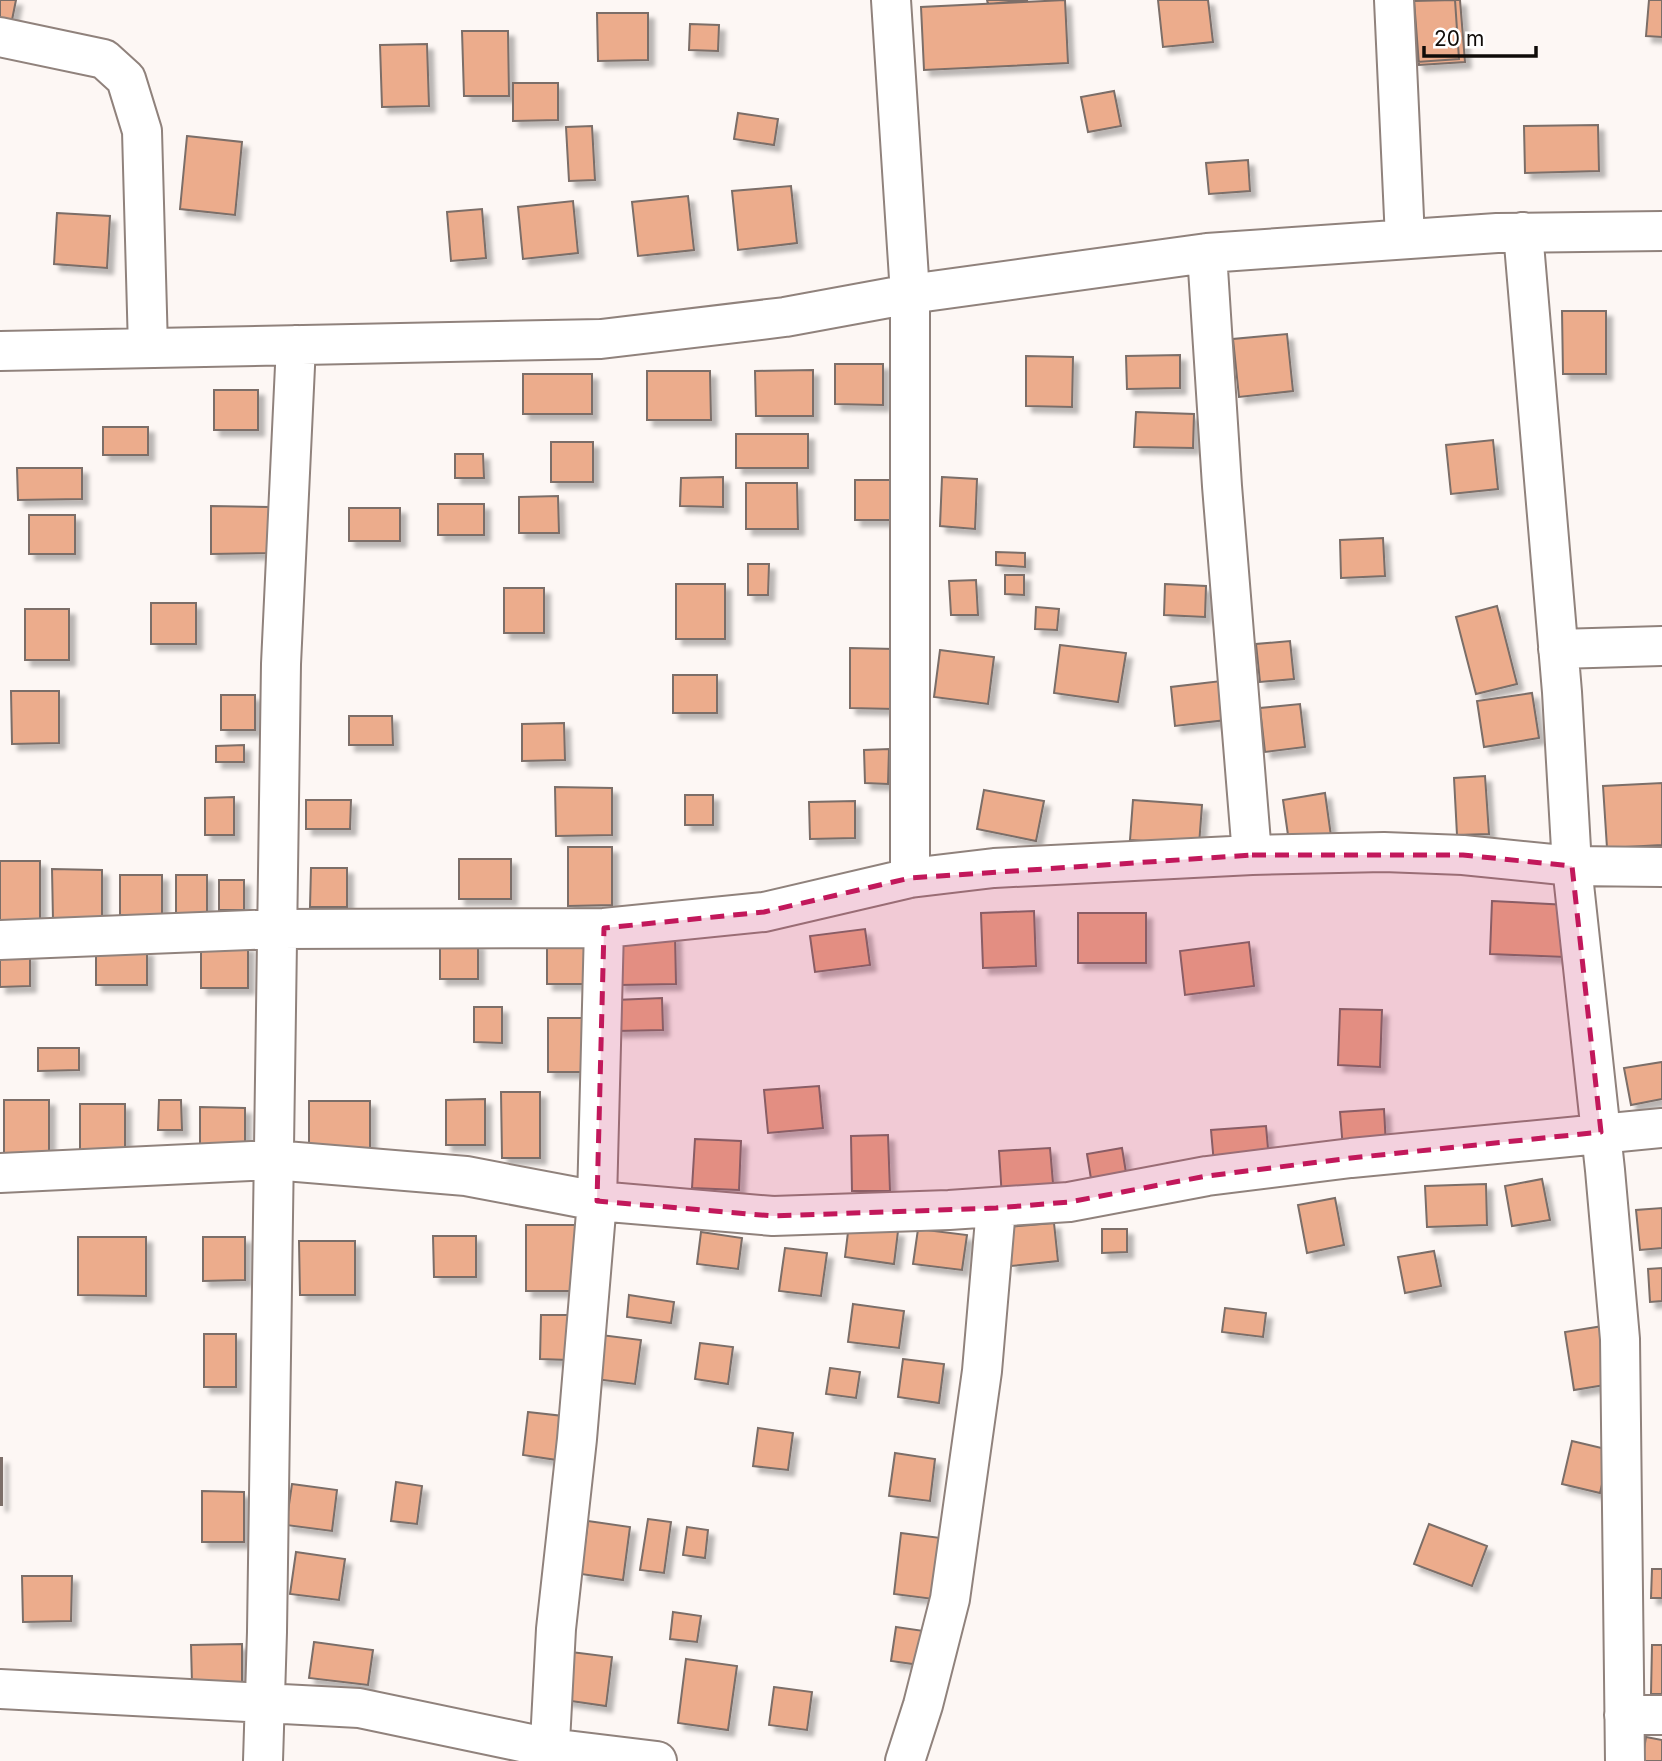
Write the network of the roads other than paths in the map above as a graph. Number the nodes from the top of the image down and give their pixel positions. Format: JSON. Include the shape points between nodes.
{"nodes":[{"id":1,"x":891,"y":0,"type":"edge"},
{"id":2,"x":1394,"y":0,"type":"edge"},
{"id":3,"x":0,"y":37,"type":"edge"},
{"id":4,"x":1662,"y":231,"type":"edge"},
{"id":5,"x":1523,"y":232,"type":"junction"},
{"id":6,"x":1405,"y":239,"type":"junction"},
{"id":7,"x":1207,"y":253,"type":"junction"},
{"id":8,"x":910,"y":294,"type":"junction"},
{"id":9,"x":296,"y":345,"type":"junction"},
{"id":10,"x":148,"y":348,"type":"junction"},
{"id":11,"x":0,"y":351,"type":"edge"},
{"id":12,"x":1662,"y":646,"type":"edge"},
{"id":13,"x":1558,"y":649,"type":"junction"},
{"id":14,"x":1252,"y":855,"type":"junction"},
{"id":15,"x":1572,"y":866,"type":"junction"},
{"id":16,"x":1662,"y":867,"type":"edge"},
{"id":17,"x":910,"y":878,"type":"junction"},
{"id":18,"x":277,"y":929,"type":"junction"},
{"id":19,"x":604,"y":929,"type":"junction"},
{"id":20,"x":0,"y":940,"type":"edge"},
{"id":21,"x":1662,"y":1128,"type":"edge"},
{"id":22,"x":1601,"y":1132,"type":"junction"},
{"id":23,"x":273,"y":1160,"type":"junction"},
{"id":24,"x":0,"y":1173,"type":"edge"},
{"id":25,"x":597,"y":1201,"type":"junction"},
{"id":26,"x":996,"y":1208,"type":"junction"},
{"id":27,"x":0,"y":1689,"type":"edge"},
{"id":28,"x":265,"y":1702,"type":"junction"},
{"id":29,"x":1624,"y":1715,"type":"junction"},
{"id":30,"x":1662,"y":1715,"type":"edge"},
{"id":31,"x":550,"y":1754,"type":"edge"},
{"id":32,"x":262,"y":1761,"type":"edge"},
{"id":33,"x":657,"y":1761,"type":"edge"},
{"id":34,"x":905,"y":1761,"type":"edge"},
{"id":35,"x":1625,"y":1761,"type":"edge"}],
"edges":[{"from":1,"to":8,"type":"street"},
{"from":2,"to":6,"type":"street"},
{"from":3,"to":10,"type":"street","via":[[104,59],[126,79],[142,131]]},
{"from":4,"to":5,"type":"street"},
{"from":5,"to":6,"type":"street"},
{"from":5,"to":13,"type":"street"},
{"from":6,"to":7,"type":"street"},
{"from":7,"to":8,"type":"street"},
{"from":7,"to":14,"type":"street"},
{"from":8,"to":9,"type":"street","via":[[785,317],[601,339]]},
{"from":8,"to":17,"type":"street"},
{"from":9,"to":10,"type":"street"},
{"from":9,"to":18,"type":"street","via":[[281,664]]},
{"from":10,"to":11,"type":"street"},
{"from":12,"to":13,"type":"street"},
{"from":13,"to":15,"type":"street"},
{"from":14,"to":15,"type":"street","via":[[1384,852]]},
{"from":14,"to":17,"type":"street","via":[[994,868]]},
{"from":15,"to":16,"type":"street"},
{"from":15,"to":22,"type":"street"},
{"from":17,"to":19,"type":"street","via":[[764,912]]},
{"from":18,"to":19,"type":"street"},
{"from":18,"to":20,"type":"street"},
{"from":18,"to":23,"type":"street"},
{"from":19,"to":25,"type":"street"},
{"from":21,"to":22,"type":"street"},
{"from":22,"to":26,"type":"street","via":[[1207,1176],[1069,1202]]},
{"from":22,"to":29,"type":"street","via":[[1620,1339]]},
{"from":23,"to":24,"type":"street"},
{"from":23,"to":25,"type":"street","via":[[466,1176]]},
{"from":23,"to":28,"type":"street"},
{"from":25,"to":26,"type":"street","via":[[773,1216]]},
{"from":25,"to":31,"type":"street","via":[[556,1629]]},
{"from":26,"to":34,"type":"street","via":[[982,1371],[950,1599]]},
{"from":27,"to":28,"type":"street"},
{"from":28,"to":31,"type":"street","via":[[359,1708]]},
{"from":28,"to":32,"type":"street"},
{"from":29,"to":30,"type":"street"},
{"from":29,"to":35,"type":"street"},
{"from":31,"to":33,"type":"street"}]}
